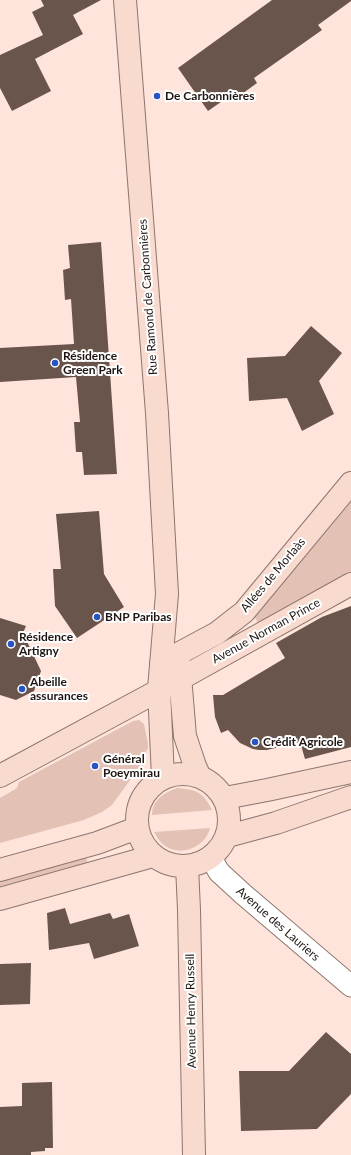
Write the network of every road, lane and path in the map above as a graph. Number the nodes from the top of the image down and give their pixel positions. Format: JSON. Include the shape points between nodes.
{"nodes":[{"id":1,"x":125,"y":0,"type":"edge"},
{"id":2,"x":351,"y":483,"type":"edge"},
{"id":3,"x":351,"y":584,"type":"edge"},
{"id":4,"x":170,"y":658,"type":"junction"},
{"id":5,"x":180,"y":678,"type":"junction"},
{"id":6,"x":160,"y":689,"type":"junction"},
{"id":7,"x":351,"y":772,"type":"edge"},
{"id":8,"x":0,"y":776,"type":"edge"},
{"id":9,"x":200,"y":777,"type":"junction"},
{"id":10,"x":163,"y":778,"type":"junction"},
{"id":11,"x":351,"y":797,"type":"edge"},
{"id":12,"x":225,"y":798,"type":"junction"},
{"id":13,"x":137,"y":828,"type":"junction"},
{"id":14,"x":228,"y":836,"type":"junction"},
{"id":15,"x":153,"y":856,"type":"junction"},
{"id":16,"x":211,"y":858,"type":"junction"},
{"id":17,"x":187,"y":866,"type":"junction"},
{"id":18,"x":0,"y":870,"type":"edge"},
{"id":19,"x":0,"y":899,"type":"edge"},
{"id":20,"x":351,"y":986,"type":"edge"},
{"id":21,"x":194,"y":1155,"type":"edge"}],
"edges":[{"from":1,"to":4,"type":"street","name":"Rue Ramond de Carbonnières","via":[[156,413]]},
{"from":2,"to":4,"type":"street","name":"Allées de Morlaàs","via":[[244,612],[217,633]]},
{"from":3,"to":5,"type":"street","name":"Avenue Norman Prince"},
{"from":4,"to":5,"type":"street","name":"Rue Ramond de Carbonnières"},
{"from":4,"to":6,"type":"street","name":"Rue Ramond de Carbonnières"},
{"from":5,"to":6,"type":"street"},
{"from":5,"to":9,"type":"street","name":"Rue Ramond de Carbonnières","via":[[186,736]]},
{"from":6,"to":8,"type":"street"},
{"from":6,"to":10,"type":"street","name":"Rue Ramond de Carbonnières"},
{"from":7,"to":12,"type":"street"},
{"from":9,"to":10,"type":"street","via":[[178,774]]},
{"from":9,"to":12,"type":"street","via":[[220,791]]},
{"from":10,"to":13,"type":"street","via":[[142,798],[137,813]]},
{"from":11,"to":14,"type":"street","via":[[276,823]]},
{"from":12,"to":14,"type":"street","via":[[230,814]]},
{"from":13,"to":15,"type":"street","via":[[142,842]]},
{"from":13,"to":18,"type":"street","via":[[97,843]]},
{"from":14,"to":16,"type":"street","via":[[220,850]]},
{"from":15,"to":17,"type":"street","via":[[177,867]]},
{"from":15,"to":19,"type":"street"},
{"from":16,"to":17,"type":"street"},
{"from":16,"to":20,"type":"street","name":"Avenue des Lauriers","via":[[219,872],[243,894]]},
{"from":17,"to":21,"type":"street","name":"Avenue Henry Russell"}]}
